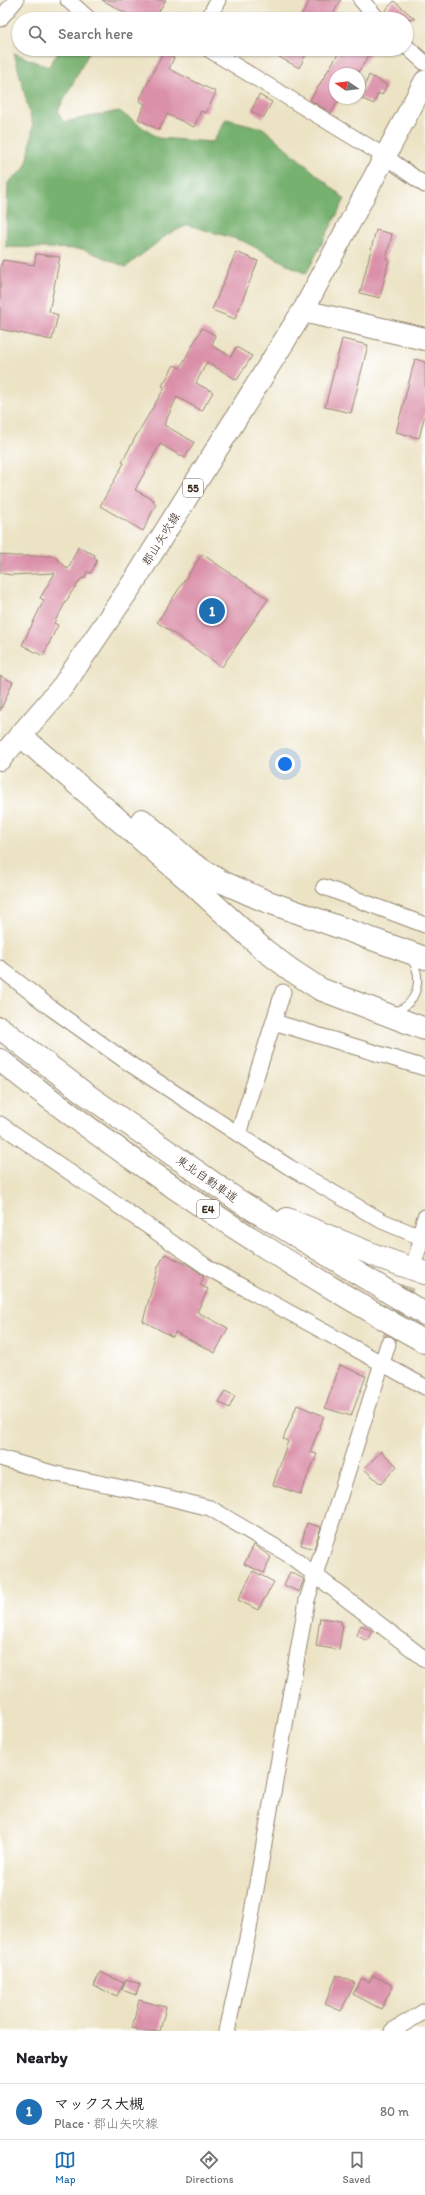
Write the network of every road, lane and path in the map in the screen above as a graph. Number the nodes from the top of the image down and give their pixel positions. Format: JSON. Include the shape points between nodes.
{"nodes":[{"id":1,"x":16,"y":0,"type":"edge"},
{"id":2,"x":68,"y":0,"type":"edge"},
{"id":3,"x":218,"y":0,"type":"edge"},
{"id":4,"x":361,"y":0,"type":"edge"},
{"id":5,"x":81,"y":12,"type":"edge"},
{"id":6,"x":212,"y":12,"type":"edge"},
{"id":7,"x":372,"y":12,"type":"edge"},
{"id":8,"x":0,"y":19,"type":"edge"},
{"id":9,"x":413,"y":52,"type":"edge"},
{"id":10,"x":220,"y":56,"type":"edge"},
{"id":11,"x":425,"y":63,"type":"edge"},
{"id":12,"x":425,"y":81,"type":"edge"},
{"id":13,"x":386,"y":157,"type":"junction"},
{"id":14,"x":425,"y":185,"type":"edge"},
{"id":15,"x":304,"y":311,"type":"junction"},
{"id":16,"x":425,"y":339,"type":"edge"},
{"id":17,"x":25,"y":730,"type":"junction"},
{"id":18,"x":0,"y":759,"type":"edge"},
{"id":19,"x":324,"y":888,"type":"dead end"},
{"id":20,"x":425,"y":925,"type":"edge"},
{"id":21,"x":392,"y":946,"type":"junction"},
{"id":22,"x":425,"y":958,"type":"edge"},
{"id":23,"x":0,"y":968,"type":"edge"},
{"id":24,"x":283,"y":992,"type":"dead end"},
{"id":25,"x":381,"y":1013,"type":"junction"},
{"id":26,"x":274,"y":1022,"type":"junction"},
{"id":27,"x":0,"y":1028,"type":"edge"},
{"id":28,"x":425,"y":1029,"type":"edge"},
{"id":29,"x":0,"y":1060,"type":"edge"},
{"id":30,"x":425,"y":1068,"type":"edge"},
{"id":31,"x":0,"y":1124,"type":"edge"},
{"id":32,"x":238,"y":1134,"type":"junction"},
{"id":33,"x":239,"y":1201,"type":"junction"},
{"id":34,"x":425,"y":1217,"type":"edge"},
{"id":35,"x":424,"y":1239,"type":"edge"},
{"id":36,"x":420,"y":1266,"type":"edge"},
{"id":37,"x":425,"y":1314,"type":"edge"},
{"id":38,"x":425,"y":1342,"type":"edge"},
{"id":39,"x":388,"y":1344,"type":"tunnel mouth"},
{"id":40,"x":383,"y":1365,"type":"junction"},
{"id":41,"x":425,"y":1387,"type":"edge"},
{"id":42,"x":0,"y":1458,"type":"edge"},
{"id":43,"x":314,"y":1576,"type":"junction"},
{"id":44,"x":425,"y":1659,"type":"edge"},
{"id":45,"x":425,"y":2011,"type":"edge"},
{"id":46,"x":227,"y":2031,"type":"edge"},
{"id":47,"x":392,"y":2031,"type":"edge"}],
"edges":[{"from":1,"to":8,"type":"street"},
{"from":2,"to":5,"type":"street"},
{"from":3,"to":6,"type":"street"},
{"from":4,"to":7,"type":"street"},
{"from":9,"to":11,"type":"street"},
{"from":10,"to":13,"type":"street"},
{"from":12,"to":13,"type":"street"},
{"from":13,"to":14,"type":"street"},
{"from":13,"to":15,"type":"street"},
{"from":15,"to":16,"type":"main road"},
{"from":15,"to":17,"type":"main road","name":"郡山矢吹線","number":"55","via":[[136,580],[63,686]]},
{"from":17,"to":18,"type":"main road","name":"郡山矢吹線","number":"55"},
{"from":17,"to":21,"type":"main road","via":[[193,864],[220,881],[263,900]]},
{"from":17,"to":25,"type":"main road","via":[[263,949],[320,989]]},
{"from":19,"to":20,"type":"street"},
{"from":21,"to":22,"type":"main road"},
{"from":21,"to":25,"type":"lane","via":[[416,966],[419,979],[410,1003],[400,1010]]},
{"from":23,"to":32,"type":"street","via":[[50,1008],[127,1062]]},
{"from":24,"to":26,"type":"street"},
{"from":25,"to":28,"type":"main road"},
{"from":26,"to":30,"type":"street"},
{"from":26,"to":32,"type":"street"},
{"from":27,"to":33,"type":"main road","name":"東北自動車道","number":"E4","via":[[83,1092]]},
{"from":29,"to":38,"type":"main road","name":"東北自動車道","number":"E4","via":[[229,1224]]},
{"from":31,"to":40,"type":"street","via":[[210,1269]]},
{"from":32,"to":35,"type":"street","via":[[340,1198],[382,1221]]},
{"from":33,"to":36,"type":"main road","via":[[379,1257]]},
{"from":33,"to":37,"type":"main road","name":"東北自動車道","number":"E4"},
{"from":34,"to":35,"type":"street","via":[[422,1227]]},
{"from":35,"to":36,"type":"street"},
{"from":39,"to":40,"type":"street"},
{"from":40,"to":41,"type":"street"},
{"from":40,"to":43,"type":"street"},
{"from":42,"to":43,"type":"street","via":[[52,1473],[210,1508],[288,1555]]},
{"from":43,"to":44,"type":"street"},
{"from":43,"to":46,"type":"street","via":[[307,1600]]},
{"from":45,"to":47,"type":"street"}]}
